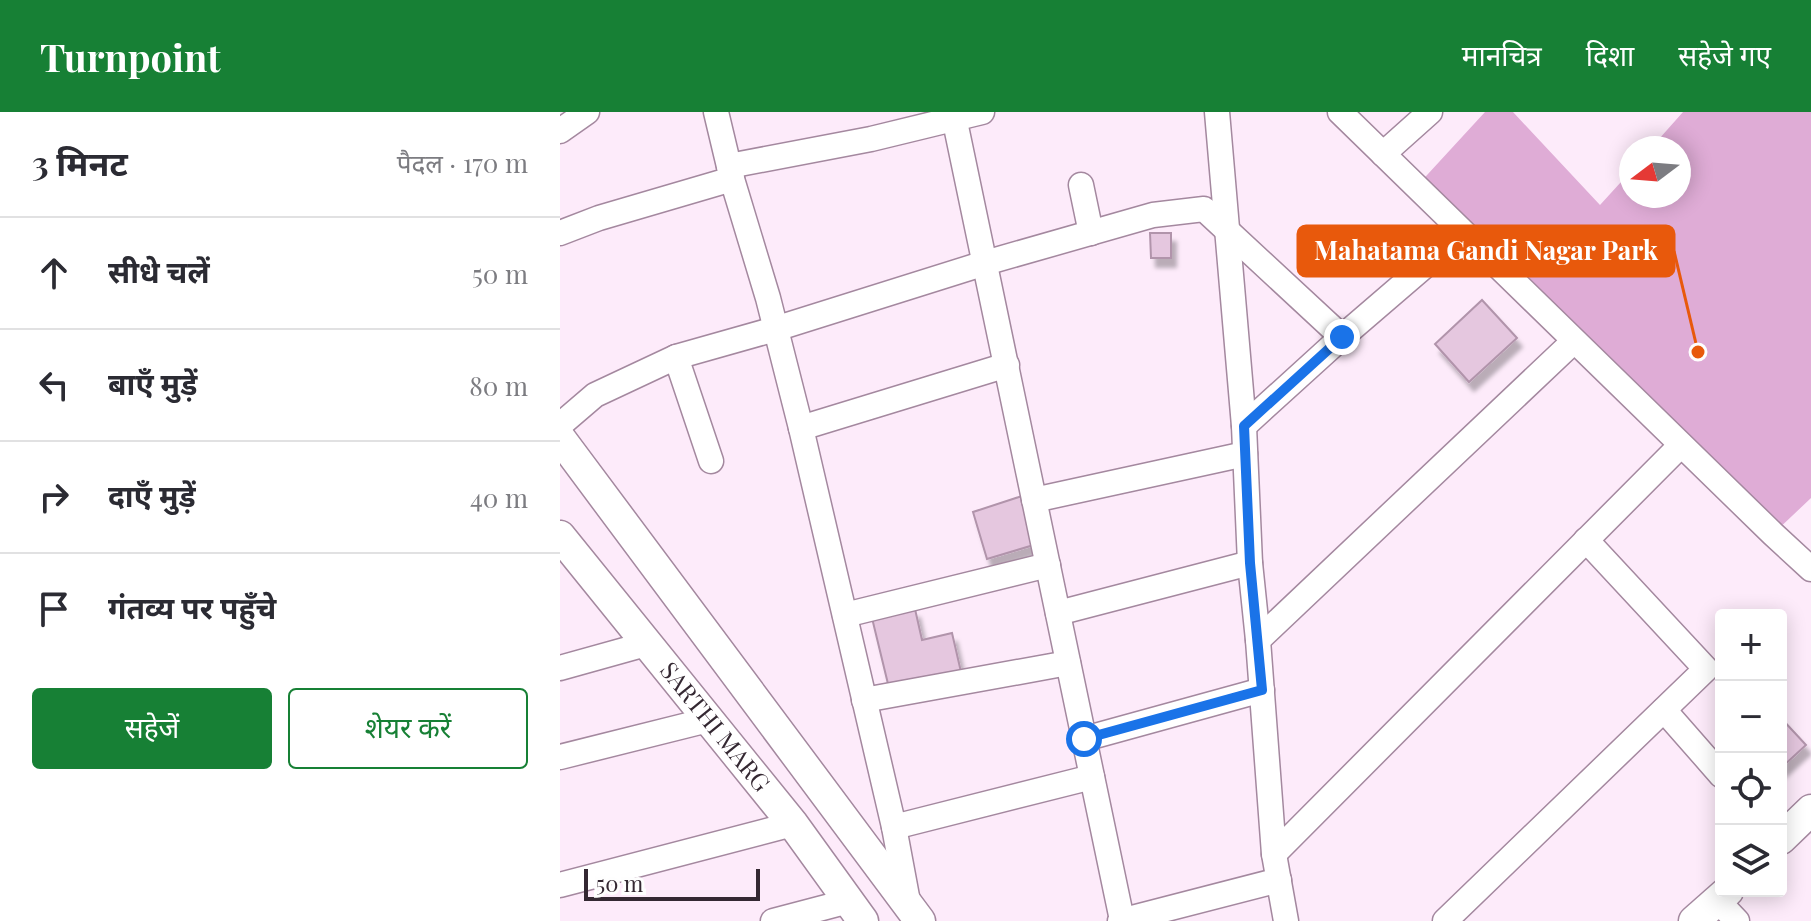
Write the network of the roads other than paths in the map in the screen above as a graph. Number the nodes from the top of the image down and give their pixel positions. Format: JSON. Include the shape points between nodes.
{"nodes":[{"id":1,"x":587,"y":112,"type":"edge"},
{"id":2,"x":716,"y":112,"type":"edge"},
{"id":3,"x":982,"y":112,"type":"edge"},
{"id":4,"x":1217,"y":112,"type":"edge"},
{"id":5,"x":1340,"y":112,"type":"edge"},
{"id":6,"x":1430,"y":112,"type":"edge"},
{"id":7,"x":954,"y":116,"type":"edge"},
{"id":8,"x":560,"y":131,"type":"edge"},
{"id":9,"x":1383,"y":154,"type":"junction"},
{"id":10,"x":730,"y":172,"type":"junction"},
{"id":11,"x":1081,"y":185,"type":"dead end"},
{"id":12,"x":1226,"y":229,"type":"junction"},
{"id":13,"x":560,"y":233,"type":"edge"},
{"id":14,"x":1091,"y":233,"type":"junction"},
{"id":15,"x":1463,"y":233,"type":"junction"},
{"id":16,"x":985,"y":263,"type":"junction"},
{"id":17,"x":775,"y":329,"type":"junction"},
{"id":18,"x":1342,"y":337,"type":"junction"},
{"id":19,"x":1574,"y":341,"type":"junction"},
{"id":20,"x":676,"y":357,"type":"junction"},
{"id":21,"x":1007,"y":365,"type":"junction"},
{"id":22,"x":560,"y":425,"type":"edge"},
{"id":23,"x":1244,"y":426,"type":"junction"},
{"id":24,"x":801,"y":428,"type":"junction"},
{"id":25,"x":560,"y":438,"type":"edge"},
{"id":26,"x":1681,"y":445,"type":"junction"},
{"id":27,"x":1245,"y":454,"type":"junction"},
{"id":28,"x":711,"y":461,"type":"dead end"},
{"id":29,"x":1034,"y":500,"type":"junction"},
{"id":30,"x":560,"y":536,"type":"edge"},
{"id":31,"x":1586,"y":540,"type":"junction"},
{"id":32,"x":1250,"y":563,"type":"junction"},
{"id":33,"x":1048,"y":565,"type":"junction"},
{"id":34,"x":1811,"y":569,"type":"edge"},
{"id":35,"x":1058,"y":613,"type":"junction"},
{"id":36,"x":845,"y":615,"type":"junction"},
{"id":37,"x":1258,"y":640,"type":"junction"},
{"id":38,"x":646,"y":644,"type":"junction"},
{"id":39,"x":1068,"y":663,"type":"junction"},
{"id":40,"x":560,"y":668,"type":"edge"},
{"id":41,"x":1262,"y":690,"type":"junction"},
{"id":42,"x":864,"y":700,"type":"junction"},
{"id":43,"x":1664,"y":710,"type":"junction"},
{"id":44,"x":708,"y":720,"type":"junction"},
{"id":45,"x":1084,"y":739,"type":"junction"},
{"id":46,"x":560,"y":757,"type":"edge"},
{"id":47,"x":1715,"y":768,"type":"edge"},
{"id":48,"x":1092,"y":777,"type":"junction"},
{"id":49,"x":827,"y":795,"type":"junction"},
{"id":50,"x":1811,"y":810,"type":"edge"},
{"id":51,"x":789,"y":820,"type":"junction"},
{"id":52,"x":894,"y":827,"type":"junction"},
{"id":53,"x":1787,"y":833,"type":"edge"},
{"id":54,"x":1274,"y":854,"type":"junction"},
{"id":55,"x":1279,"y":880,"type":"junction"},
{"id":56,"x":560,"y":885,"type":"edge"},
{"id":57,"x":1728,"y":904,"type":"edge"},
{"id":58,"x":856,"y":911,"type":"edge"},
{"id":59,"x":914,"y":912,"type":"edge"},
{"id":60,"x":773,"y":921,"type":"edge"},
{"id":61,"x":1121,"y":921,"type":"edge"},
{"id":62,"x":1286,"y":921,"type":"edge"},
{"id":63,"x":1445,"y":921,"type":"edge"},
{"id":64,"x":1694,"y":921,"type":"edge"}],
"edges":[{"from":1,"to":8,"type":"street"},
{"from":2,"to":10,"type":"street"},
{"from":3,"to":7,"type":"street"},
{"from":4,"to":12,"type":"street"},
{"from":5,"to":9,"type":"street"},
{"from":6,"to":9,"type":"street"},
{"from":7,"to":10,"type":"street"},
{"from":7,"to":16,"type":"street"},
{"from":9,"to":15,"type":"street"},
{"from":10,"to":13,"type":"street"},
{"from":10,"to":17,"type":"street"},
{"from":11,"to":14,"type":"street"},
{"from":12,"to":14,"type":"street","via":[[1204,209],[1153,215]]},
{"from":12,"to":18,"type":"street"},
{"from":12,"to":23,"type":"street"},
{"from":14,"to":16,"type":"street"},
{"from":15,"to":18,"type":"street"},
{"from":15,"to":19,"type":"street"},
{"from":16,"to":17,"type":"street"},
{"from":16,"to":21,"type":"street"},
{"from":17,"to":20,"type":"street"},
{"from":17,"to":24,"type":"street"},
{"from":18,"to":23,"type":"street"},
{"from":19,"to":26,"type":"street"},
{"from":19,"to":37,"type":"street"},
{"from":20,"to":22,"type":"street","via":[[595,395]]},
{"from":20,"to":28,"type":"street"},
{"from":21,"to":24,"type":"street"},
{"from":21,"to":29,"type":"street"},
{"from":23,"to":27,"type":"street"},
{"from":24,"to":36,"type":"street"},
{"from":25,"to":49,"type":"street"},
{"from":26,"to":31,"type":"street"},
{"from":26,"to":34,"type":"street"},
{"from":27,"to":29,"type":"street"},
{"from":27,"to":32,"type":"street"},
{"from":29,"to":33,"type":"street"},
{"from":30,"to":38,"type":"street","name":"SARTHI MARG"},
{"from":31,"to":43,"type":"street","via":[[1706,669]]},
{"from":31,"to":54,"type":"street"},
{"from":32,"to":35,"type":"street"},
{"from":32,"to":37,"type":"street"},
{"from":33,"to":35,"type":"street"},
{"from":33,"to":36,"type":"street"},
{"from":35,"to":39,"type":"street"},
{"from":36,"to":42,"type":"street"},
{"from":37,"to":41,"type":"street"},
{"from":38,"to":40,"type":"street"},
{"from":38,"to":44,"type":"street","name":"SARTHI MARG"},
{"from":39,"to":42,"type":"street"},
{"from":39,"to":45,"type":"street"},
{"from":41,"to":45,"type":"street"},
{"from":41,"to":54,"type":"street"},
{"from":42,"to":52,"type":"street"},
{"from":43,"to":47,"type":"street"},
{"from":43,"to":63,"type":"street"},
{"from":44,"to":46,"type":"street"},
{"from":44,"to":51,"type":"street","name":"SARTHI MARG"},
{"from":45,"to":48,"type":"street"},
{"from":48,"to":52,"type":"street"},
{"from":48,"to":61,"type":"street"},
{"from":49,"to":51,"type":"street"},
{"from":49,"to":59,"type":"street"},
{"from":50,"to":53,"type":"street"},
{"from":51,"to":56,"type":"street"},
{"from":51,"to":58,"type":"street","name":"SARTHI MARG"},
{"from":52,"to":59,"type":"street"},
{"from":54,"to":55,"type":"street"},
{"from":55,"to":61,"type":"street"},
{"from":55,"to":62,"type":"street"},
{"from":57,"to":64,"type":"street"},
{"from":58,"to":60,"type":"street"}]}
